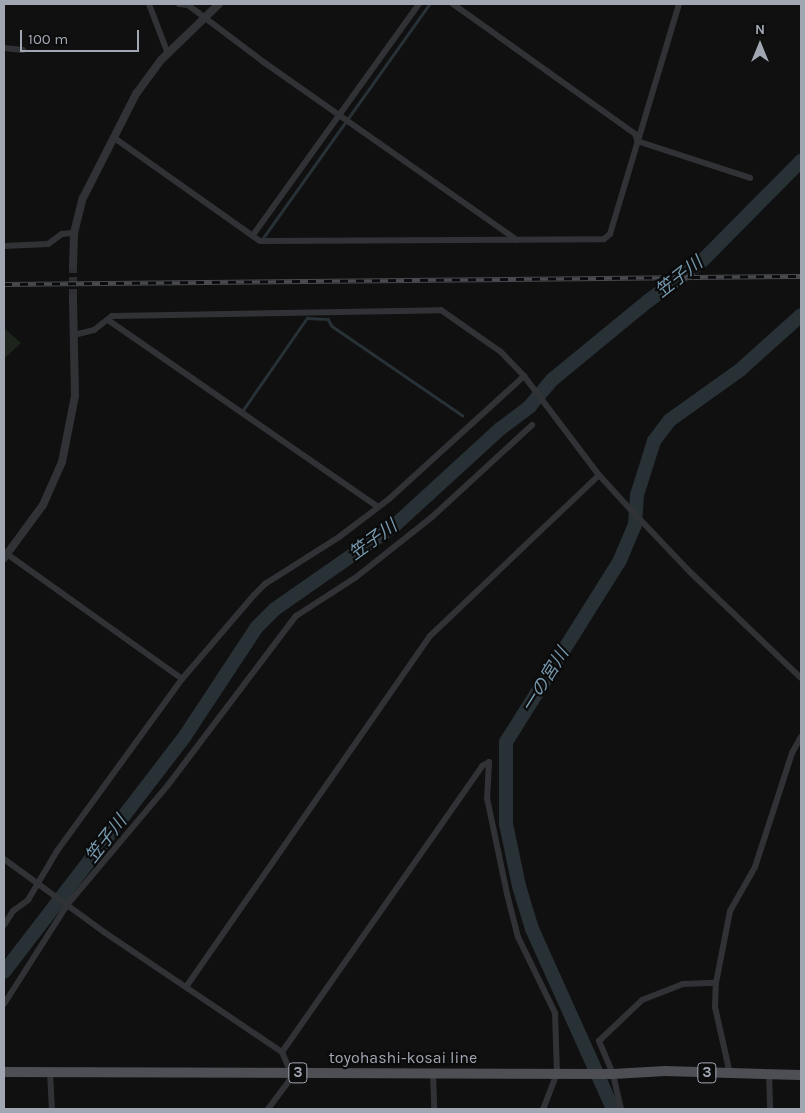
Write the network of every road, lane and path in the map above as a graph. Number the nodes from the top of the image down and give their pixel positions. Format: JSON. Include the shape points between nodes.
{"nodes":[{"id":1,"x":149,"y":4,"type":"edge"},
{"id":2,"x":179,"y":4,"type":"edge"},
{"id":3,"x":218,"y":4,"type":"edge"},
{"id":4,"x":419,"y":4,"type":"edge"},
{"id":5,"x":453,"y":4,"type":"edge"},
{"id":6,"x":679,"y":4,"type":"edge"},
{"id":7,"x":206,"y":18,"type":"junction"},
{"id":8,"x":4,"y":48,"type":"edge"},
{"id":9,"x":23,"y":50,"type":"dead end"},
{"id":10,"x":168,"y":54,"type":"junction"},
{"id":11,"x":342,"y":115,"type":"junction"},
{"id":12,"x":113,"y":137,"type":"junction"},
{"id":13,"x":637,"y":140,"type":"junction"},
{"id":14,"x":750,"y":178,"type":"dead end"},
{"id":15,"x":74,"y":233,"type":"junction"},
{"id":16,"x":253,"y":235,"type":"junction"},
{"id":17,"x":518,"y":240,"type":"junction"},
{"id":18,"x":4,"y":246,"type":"edge"},
{"id":19,"x":73,"y":265,"type":"tunnel mouth"},
{"id":20,"x":73,"y":296,"type":"tunnel mouth"},
{"id":21,"x":108,"y":320,"type":"junction"},
{"id":22,"x":74,"y":335,"type":"junction"},
{"id":23,"x":524,"y":376,"type":"junction"},
{"id":24,"x":532,"y":425,"type":"dead end"},
{"id":25,"x":599,"y":475,"type":"junction"},
{"id":26,"x":378,"y":508,"type":"junction"},
{"id":27,"x":5,"y":556,"type":"edge"},
{"id":28,"x":801,"y":678,"type":"edge"},
{"id":29,"x":182,"y":679,"type":"junction"},
{"id":30,"x":801,"y":737,"type":"edge"},
{"id":31,"x":4,"y":859,"type":"edge"},
{"id":32,"x":40,"y":886,"type":"junction"},
{"id":33,"x":67,"y":905,"type":"junction"},
{"id":34,"x":4,"y":924,"type":"edge"},
{"id":35,"x":716,"y":983,"type":"junction"},
{"id":36,"x":186,"y":987,"type":"junction"},
{"id":37,"x":4,"y":1004,"type":"edge"},
{"id":38,"x":282,"y":1052,"type":"junction"},
{"id":39,"x":4,"y":1072,"type":"edge"},
{"id":40,"x":50,"y":1072,"type":"junction"},
{"id":41,"x":291,"y":1073,"type":"junction"},
{"id":42,"x":433,"y":1073,"type":"junction"},
{"id":43,"x":557,"y":1073,"type":"junction"},
{"id":44,"x":613,"y":1074,"type":"junction"},
{"id":45,"x":730,"y":1074,"type":"junction"},
{"id":46,"x":770,"y":1075,"type":"junction"},
{"id":47,"x":801,"y":1075,"type":"edge"},
{"id":48,"x":52,"y":1109,"type":"edge"},
{"id":49,"x":268,"y":1109,"type":"edge"},
{"id":50,"x":434,"y":1109,"type":"edge"},
{"id":51,"x":543,"y":1109,"type":"edge"},
{"id":52,"x":621,"y":1109,"type":"edge"},
{"id":53,"x":770,"y":1109,"type":"edge"}],
"edges":[{"from":1,"to":10,"type":"street"},
{"from":2,"to":7,"type":"street","via":[[188,5]]},
{"from":3,"to":7,"type":"street"},
{"from":4,"to":11,"type":"street"},
{"from":5,"to":13,"type":"street","via":[[635,134]]},
{"from":6,"to":13,"type":"street"},
{"from":7,"to":10,"type":"street"},
{"from":7,"to":11,"type":"street"},
{"from":8,"to":9,"type":"street"},
{"from":10,"to":12,"type":"street","via":[[136,94]]},
{"from":11,"to":16,"type":"street"},
{"from":11,"to":17,"type":"street"},
{"from":12,"to":15,"type":"street","via":[[82,198]]},
{"from":12,"to":16,"type":"street"},
{"from":13,"to":14,"type":"street"},
{"from":13,"to":17,"type":"street","via":[[610,234],[604,238]]},
{"from":15,"to":18,"type":"street","via":[[62,234],[48,244]]},
{"from":15,"to":19,"type":"street"},
{"from":16,"to":17,"type":"street","via":[[260,240]]},
{"from":20,"to":22,"type":"street"},
{"from":21,"to":22,"type":"street","via":[[88,333]]},
{"from":21,"to":23,"type":"street","via":[[112,316],[441,310],[501,352]]},
{"from":21,"to":26,"type":"street"},
{"from":22,"to":27,"type":"street","via":[[75,396],[62,462],[43,505]]},
{"from":23,"to":25,"type":"street"},
{"from":23,"to":26,"type":"street"},
{"from":24,"to":33,"type":"street","via":[[432,517],[354,578],[296,616],[168,785]]},
{"from":25,"to":28,"type":"street","via":[[634,514]]},
{"from":25,"to":36,"type":"street","via":[[430,636]]},
{"from":26,"to":29,"type":"street","via":[[265,584]]},
{"from":27,"to":29,"type":"street"},
{"from":29,"to":32,"type":"street","via":[[57,851]]},
{"from":30,"to":35,"type":"street","via":[[792,753],[755,867],[730,911]]},
{"from":31,"to":32,"type":"street"},
{"from":32,"to":33,"type":"street"},
{"from":32,"to":34,"type":"street"},
{"from":33,"to":36,"type":"street"},
{"from":33,"to":37,"type":"street"},
{"from":35,"to":44,"type":"street","via":[[683,984],[642,1000],[599,1041]]},
{"from":35,"to":45,"type":"street","via":[[715,1006]]},
{"from":36,"to":38,"type":"street"},
{"from":38,"to":41,"type":"street"},
{"from":38,"to":43,"type":"street","via":[[482,766],[489,762],[487,798],[511,912],[518,937],[555,1013]]},
{"from":39,"to":40,"type":"main road","name":"toyohashi-kosai line","number":"3"},
{"from":40,"to":41,"type":"main road","name":"toyohashi-kosai line","number":"3"},
{"from":40,"to":48,"type":"street"},
{"from":41,"to":42,"type":"main road","name":"toyohashi-kosai line","number":"3"},
{"from":41,"to":49,"type":"street"},
{"from":42,"to":43,"type":"main road","name":"toyohashi-kosai line","number":"3"},
{"from":42,"to":50,"type":"street"},
{"from":43,"to":44,"type":"main road","name":"toyohashi-kosai line","number":"3"},
{"from":43,"to":51,"type":"street"},
{"from":44,"to":45,"type":"main road","name":"toyohashi-kosai line","number":"3","via":[[665,1071]]},
{"from":44,"to":52,"type":"street"},
{"from":45,"to":46,"type":"main road","name":"toyohashi-kosai line","number":"3"},
{"from":46,"to":47,"type":"main road","name":"toyohashi-kosai line","number":"3"},
{"from":46,"to":53,"type":"street"}]}
